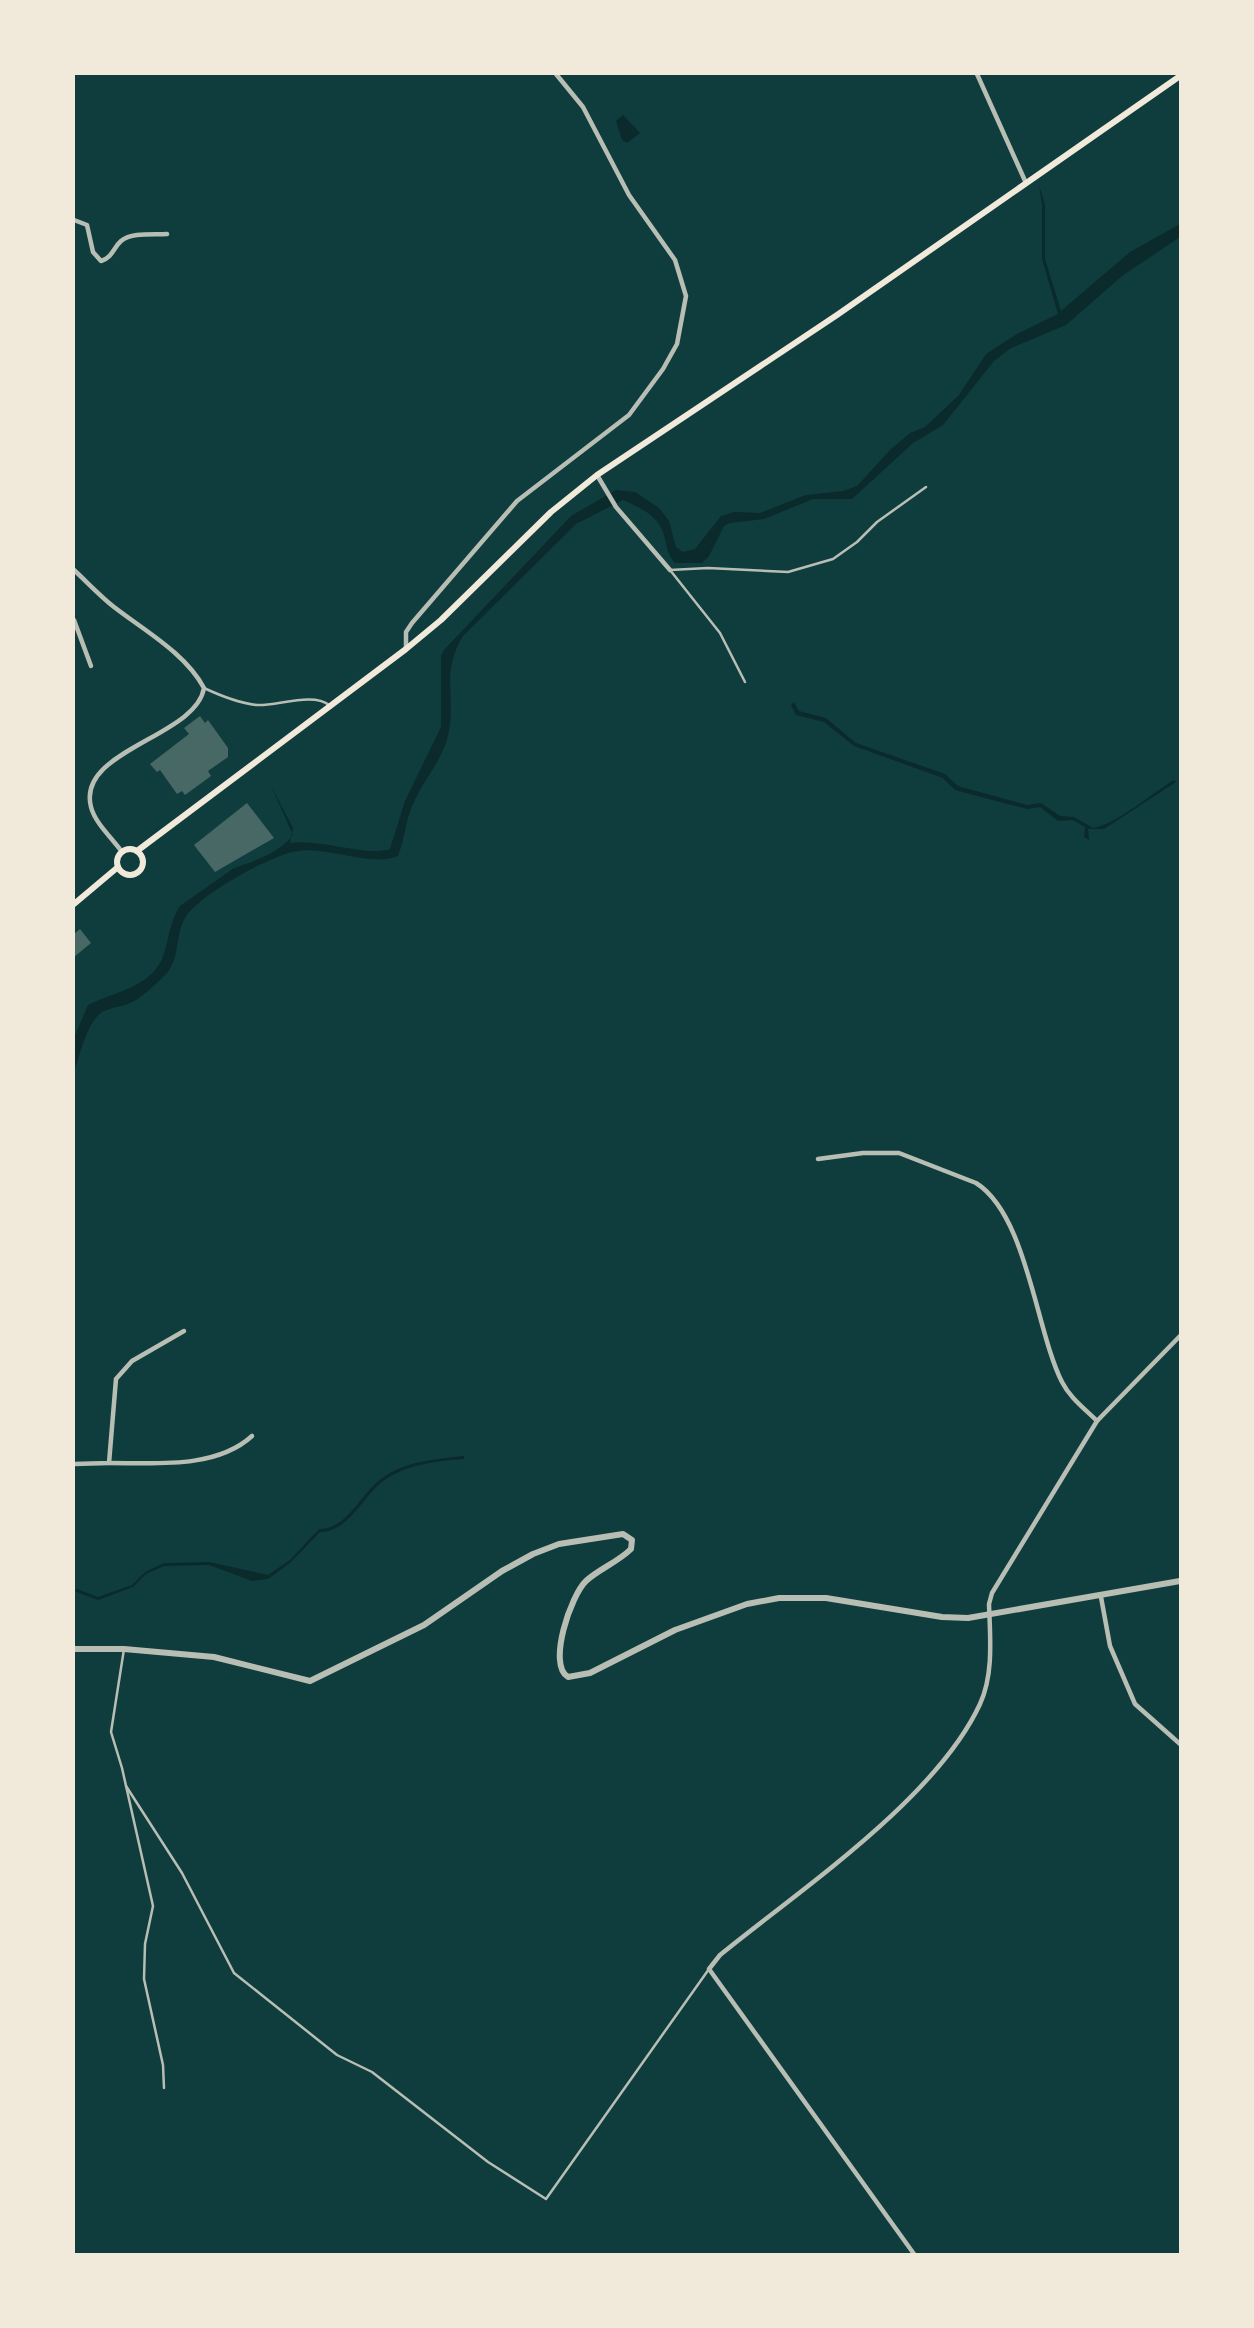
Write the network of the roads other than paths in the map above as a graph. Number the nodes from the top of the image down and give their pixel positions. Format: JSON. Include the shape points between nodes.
{"nodes":[{"id":1,"x":556,"y":74,"type":"edge"},
{"id":2,"x":977,"y":74,"type":"edge"},
{"id":3,"x":1181,"y":76,"type":"edge"},
{"id":4,"x":1027,"y":184,"type":"junction"},
{"id":5,"x":74,"y":220,"type":"edge"},
{"id":6,"x":167,"y":234,"type":"dead end"},
{"id":7,"x":597,"y":475,"type":"junction"},
{"id":8,"x":926,"y":487,"type":"dead end"},
{"id":9,"x":74,"y":570,"type":"edge"},
{"id":10,"x":670,"y":570,"type":"junction"},
{"id":11,"x":74,"y":620,"type":"edge"},
{"id":12,"x":406,"y":649,"type":"junction"},
{"id":13,"x":91,"y":666,"type":"dead end"},
{"id":14,"x":745,"y":682,"type":"dead end"},
{"id":15,"x":204,"y":688,"type":"junction"},
{"id":16,"x":330,"y":707,"type":"junction"},
{"id":17,"x":137,"y":851,"type":"junction"},
{"id":18,"x":122,"y":852,"type":"junction"},
{"id":19,"x":118,"y":867,"type":"junction"},
{"id":20,"x":74,"y":904,"type":"edge"},
{"id":21,"x":818,"y":1159,"type":"dead end"},
{"id":22,"x":184,"y":1331,"type":"dead end"},
{"id":23,"x":1181,"y":1336,"type":"edge"},
{"id":24,"x":1097,"y":1421,"type":"junction"},
{"id":25,"x":252,"y":1436,"type":"dead end"},
{"id":26,"x":109,"y":1463,"type":"junction"},
{"id":27,"x":74,"y":1464,"type":"edge"},
{"id":28,"x":1181,"y":1581,"type":"edge"},
{"id":29,"x":1101,"y":1597,"type":"junction"},
{"id":30,"x":989,"y":1616,"type":"junction"},
{"id":31,"x":74,"y":1649,"type":"edge"},
{"id":32,"x":124,"y":1649,"type":"junction"},
{"id":33,"x":1181,"y":1744,"type":"edge"},
{"id":34,"x":126,"y":1786,"type":"junction"},
{"id":35,"x":709,"y":1969,"type":"junction"},
{"id":36,"x":164,"y":2088,"type":"dead end"},
{"id":37,"x":914,"y":2255,"type":"edge"}],
"edges":[{"from":1,"to":12,"type":"street","via":[[583,107],[629,195],[674,260],[686,296],[677,344],[629,415],[511,507],[412,623],[406,632]]},
{"from":2,"to":4,"type":"street"},
{"from":3,"to":4,"type":"main road"},
{"from":4,"to":7,"type":"main road"},
{"from":5,"to":6,"type":"street","via":[[87,225],[93,252],[101,261],[130,237]]},
{"from":7,"to":10,"type":"street","via":[[616,507]]},
{"from":7,"to":12,"type":"main road","via":[[551,512]]},
{"from":8,"to":10,"type":"lane","via":[[845,551],[812,566],[788,572]]},
{"from":9,"to":15,"type":"street","via":[[114,607],[152,633]]},
{"from":10,"to":14,"type":"lane","via":[[720,632]]},
{"from":11,"to":13,"type":"street"},
{"from":12,"to":16,"type":"main road"},
{"from":15,"to":16,"type":"lane","via":[[244,703],[311,700]]},
{"from":15,"to":18,"type":"street","via":[[191,713],[138,743],[103,770],[93,785],[93,813]]},
{"from":16,"to":17,"type":"main road"},
{"from":17,"to":18,"type":"main road"},
{"from":17,"to":19,"type":"main road","via":[[142,859],[138,872],[128,874]]},
{"from":18,"to":19,"type":"main road"},
{"from":19,"to":20,"type":"main road"},
{"from":21,"to":24,"type":"street","via":[[899,1153],[986,1191],[1022,1258],[1060,1378]]},
{"from":22,"to":26,"type":"street","via":[[132,1362],[116,1379]]},
{"from":23,"to":24,"type":"street"},
{"from":24,"to":30,"type":"street","via":[[992,1593]]},
{"from":25,"to":26,"type":"street","via":[[239,1448],[206,1458]]},
{"from":26,"to":27,"type":"street"},
{"from":28,"to":29,"type":"street"},
{"from":29,"to":30,"type":"street","via":[[1049,1602]]},
{"from":29,"to":33,"type":"street","via":[[1110,1646],[1135,1704]]},
{"from":30,"to":32,"type":"street","via":[[954,1619],[826,1598],[779,1598],[747,1604],[676,1630],[581,1676],[568,1677],[562,1674],[558,1657],[573,1601],[585,1582],[631,1549],[632,1540],[623,1534],[559,1544],[533,1554],[424,1625],[310,1681],[215,1657]]},
{"from":30,"to":35,"type":"street","via":[[988,1677],[981,1703],[933,1774],[865,1839],[720,1955]]},
{"from":31,"to":32,"type":"street"},
{"from":32,"to":34,"type":"lane","via":[[111,1732]]},
{"from":34,"to":35,"type":"lane","via":[[182,1873],[234,1973],[337,2055],[372,2072],[488,2162],[546,2199]]},
{"from":34,"to":36,"type":"lane","via":[[153,1906],[144,1979]]},
{"from":35,"to":37,"type":"street"}]}
